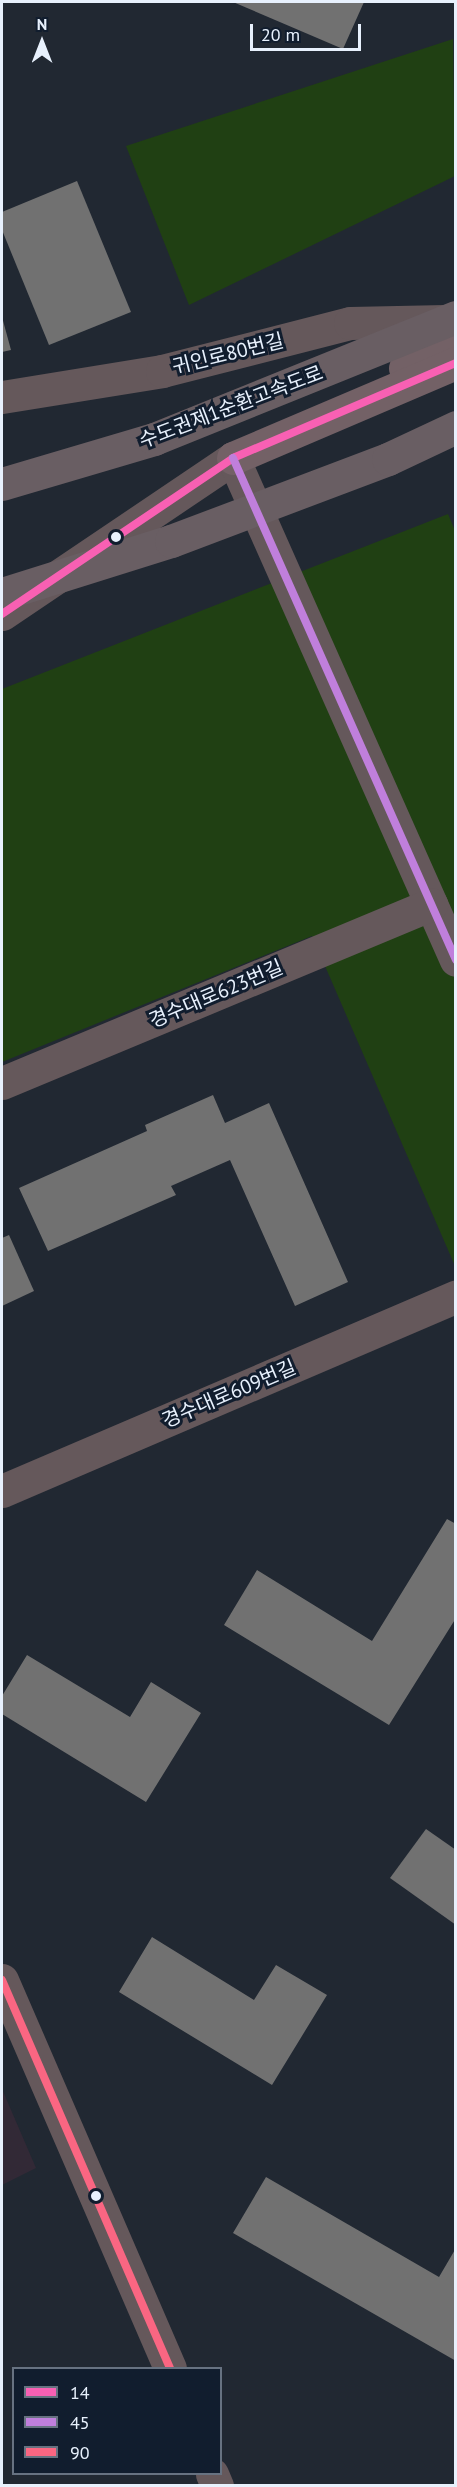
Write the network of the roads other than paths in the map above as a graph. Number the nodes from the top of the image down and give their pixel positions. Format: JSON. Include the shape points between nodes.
{"nodes":[{"id":1,"x":451,"y":323,"type":"edge"},
{"id":2,"x":456,"y":363,"type":"edge"},
{"id":3,"x":2,"y":397,"type":"edge"},
{"id":4,"x":333,"y":415,"type":"junction"},
{"id":5,"x":456,"y":427,"type":"edge"},
{"id":6,"x":233,"y":458,"type":"junction"},
{"id":7,"x":2,"y":484,"type":"edge"},
{"id":8,"x":2,"y":594,"type":"edge"},
{"id":9,"x":2,"y":614,"type":"edge"},
{"id":10,"x":431,"y":904,"type":"junction"},
{"id":11,"x":456,"y":960,"type":"edge"},
{"id":12,"x":2,"y":1083,"type":"edge"},
{"id":13,"x":456,"y":1296,"type":"edge"},
{"id":14,"x":2,"y":1491,"type":"edge"},
{"id":15,"x":2,"y":1980,"type":"edge"},
{"id":16,"x":170,"y":2367,"type":"edge"}],
"edges":[{"from":1,"to":3,"type":"street","name":"귀인로80번길","via":[[350,322],[162,371]]},
{"from":1,"to":4,"type":"street"},
{"from":1,"to":7,"type":"highway","name":"수도권제1순환고속도로","bridge":true,"via":[[154,439]]},
{"from":2,"to":4,"type":"street"},
{"from":4,"to":6,"type":"street"},
{"from":5,"to":8,"type":"highway","bridge":true,"via":[[388,459],[171,541]]},
{"from":6,"to":9,"type":"street"},
{"from":6,"to":10,"type":"street"},
{"from":10,"to":11,"type":"street"},
{"from":10,"to":12,"type":"street","name":"경수대로623번길"},
{"from":13,"to":14,"type":"street","name":"경수대로609번길"},
{"from":15,"to":16,"type":"street"}]}
